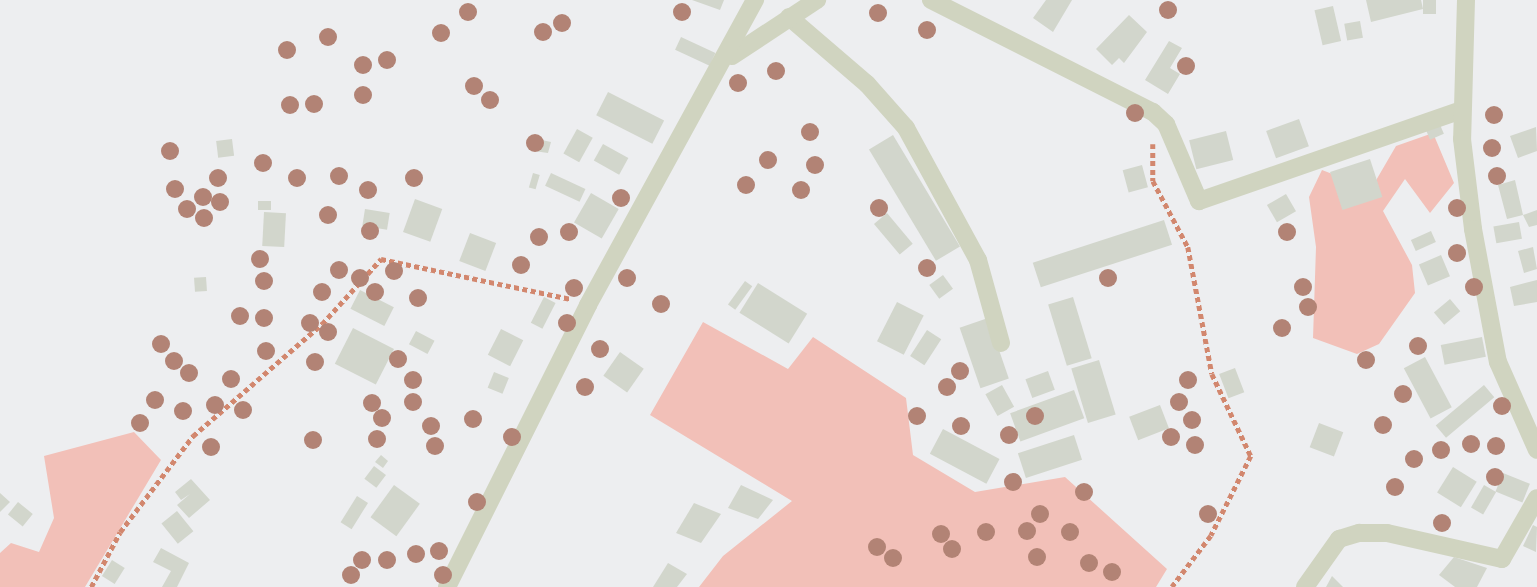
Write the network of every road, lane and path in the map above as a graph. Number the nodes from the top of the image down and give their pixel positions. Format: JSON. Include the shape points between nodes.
{"nodes":[{"id":1,"x":755,"y":0,"type":"edge"},
{"id":2,"x":817,"y":0,"type":"edge"},
{"id":3,"x":931,"y":0,"type":"edge"},
{"id":4,"x":1466,"y":0,"type":"edge"},
{"id":5,"x":789,"y":17,"type":"junction"},
{"id":6,"x":728,"y":60,"type":"junction"},
{"id":7,"x":1462,"y":110,"type":"junction"},
{"id":8,"x":1153,"y":112,"type":"junction"},
{"id":9,"x":588,"y":305,"type":"junction"},
{"id":10,"x":1001,"y":343,"type":"dead end"},
{"id":11,"x":1537,"y":450,"type":"edge"},
{"id":12,"x":1537,"y":498,"type":"edge"},
{"id":13,"x":91,"y":587,"type":"edge"},
{"id":14,"x":447,"y":587,"type":"edge"},
{"id":15,"x":1171,"y":587,"type":"edge"},
{"id":16,"x":1305,"y":587,"type":"edge"}],
"edges":[{"from":1,"to":6,"type":"street"},
{"from":2,"to":5,"type":"street"},
{"from":3,"to":8,"type":"street"},
{"from":4,"to":7,"type":"street"},
{"from":5,"to":6,"type":"street"},
{"from":5,"to":10,"type":"street","via":[[867,84],[906,128],[978,260]]},
{"from":6,"to":9,"type":"street"},
{"from":7,"to":8,"type":"street","via":[[1199,201],[1166,124]]},
{"from":7,"to":11,"type":"street","via":[[1466,180],[1498,362]]},
{"from":8,"to":15,"type":"path","via":[[1153,181],[1188,247],[1212,374],[1251,456],[1211,536]]},
{"from":9,"to":13,"type":"path","via":[[538,287],[381,259],[322,324],[193,436],[120,532]]},
{"from":9,"to":14,"type":"street"},
{"from":12,"to":16,"type":"street","via":[[1502,559],[1387,533],[1359,533],[1339,539]]}]}
